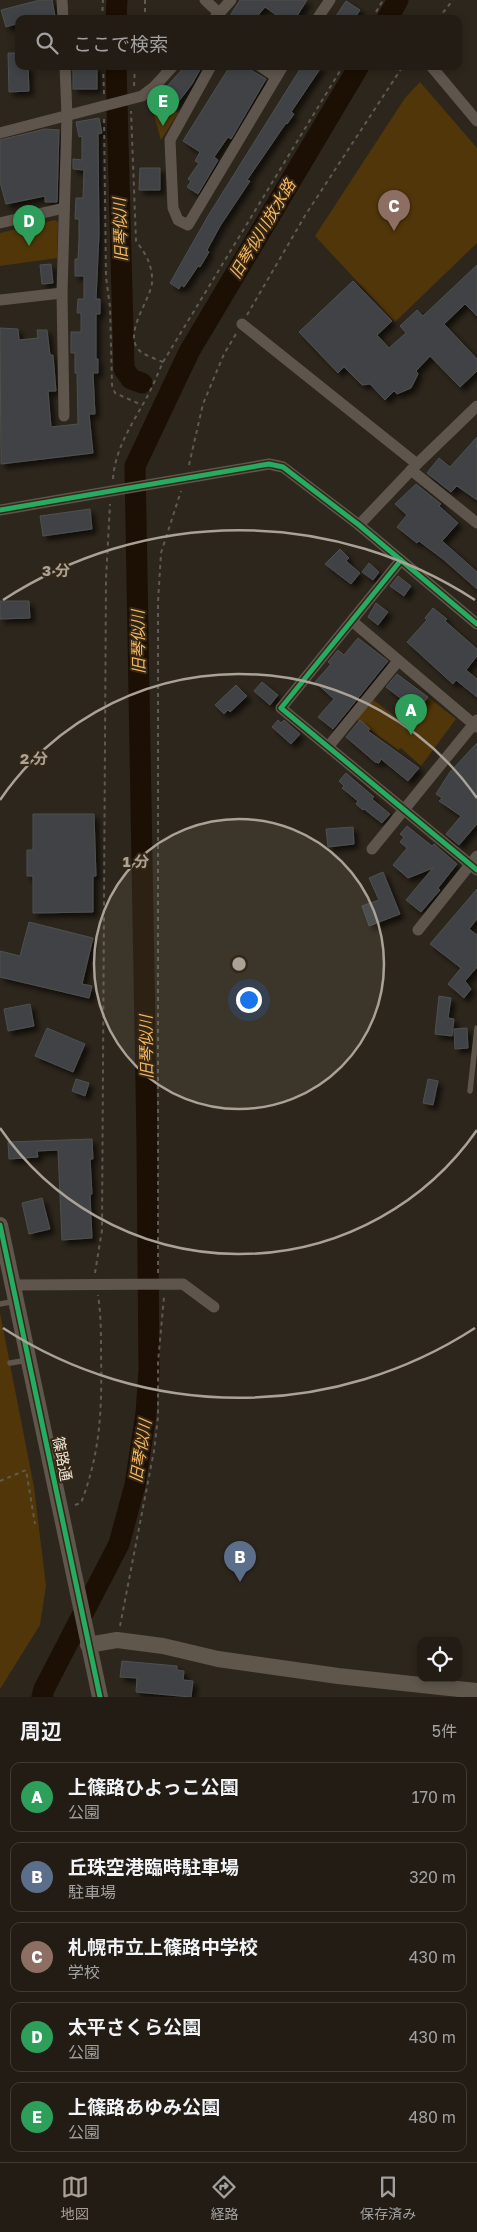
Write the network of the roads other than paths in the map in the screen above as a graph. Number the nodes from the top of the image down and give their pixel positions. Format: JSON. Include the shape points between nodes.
{"nodes":[{"id":1,"x":62,"y":0,"type":"edge"},
{"id":2,"x":205,"y":0,"type":"edge"},
{"id":3,"x":231,"y":0,"type":"edge"},
{"id":4,"x":330,"y":0,"type":"edge"},
{"id":5,"x":63,"y":15,"type":"edge"},
{"id":6,"x":216,"y":15,"type":"edge"},
{"id":7,"x":218,"y":15,"type":"edge"},
{"id":8,"x":320,"y":15,"type":"edge"},
{"id":9,"x":64,"y":70,"type":"edge"},
{"id":10,"x":169,"y":70,"type":"edge"},
{"id":11,"x":210,"y":70,"type":"edge"},
{"id":12,"x":266,"y":70,"type":"edge"},
{"id":13,"x":280,"y":70,"type":"edge"},
{"id":14,"x":434,"y":70,"type":"edge"},
{"id":15,"x":276,"y":77,"type":"junction"},
{"id":16,"x":66,"y":116,"type":"junction"},
{"id":17,"x":477,"y":121,"type":"edge"},
{"id":18,"x":0,"y":133,"type":"edge"},
{"id":19,"x":64,"y":208,"type":"junction"},
{"id":20,"x":0,"y":223,"type":"edge"},
{"id":21,"x":62,"y":293,"type":"junction"},
{"id":22,"x":0,"y":300,"type":"edge"},
{"id":23,"x":242,"y":324,"type":"road end"},
{"id":24,"x":477,"y":406,"type":"edge"},
{"id":25,"x":64,"y":416,"type":"dead end"},
{"id":26,"x":414,"y":467,"type":"junction"},
{"id":27,"x":0,"y":510,"type":"edge"},
{"id":28,"x":475,"y":517,"type":"edge"},
{"id":29,"x":359,"y":525,"type":"junction"},
{"id":30,"x":401,"y":560,"type":"junction"},
{"id":31,"x":352,"y":620,"type":"junction"},
{"id":32,"x":477,"y":624,"type":"edge"},
{"id":33,"x":398,"y":660,"type":"junction"},
{"id":34,"x":476,"y":724,"type":"edge"},
{"id":35,"x":328,"y":747,"type":"junction"},
{"id":36,"x":404,"y":811,"type":"junction"},
{"id":37,"x":372,"y":849,"type":"dead end"},
{"id":38,"x":475,"y":864,"type":"edge"},
{"id":39,"x":418,"y":930,"type":"dead end"},
{"id":40,"x":477,"y":1028,"type":"edge"},
{"id":41,"x":470,"y":1091,"type":"dead end"},
{"id":42,"x":0,"y":1225,"type":"edge"},
{"id":43,"x":14,"y":1293,"type":"junction"},
{"id":44,"x":0,"y":1304,"type":"edge"},
{"id":45,"x":214,"y":1307,"type":"dead end"},
{"id":46,"x":30,"y":1360,"type":"junction"},
{"id":47,"x":10,"y":1363,"type":"dead end"},
{"id":48,"x":87,"y":1642,"type":"junction"},
{"id":49,"x":477,"y":1691,"type":"edge"},
{"id":50,"x":100,"y":1697,"type":"edge"}],
"edges":[{"from":1,"to":5,"type":"street"},
{"from":2,"to":6,"type":"street"},
{"from":3,"to":7,"type":"street"},
{"from":4,"to":8,"type":"street"},
{"from":9,"to":16,"type":"street"},
{"from":10,"to":16,"type":"street","via":[[154,87],[130,100]]},
{"from":11,"to":15,"type":"street","via":[[170,140],[173,208],[178,220],[188,225]]},
{"from":12,"to":15,"type":"street"},
{"from":13,"to":15,"type":"street"},
{"from":14,"to":17,"type":"street"},
{"from":16,"to":18,"type":"street"},
{"from":16,"to":19,"type":"street"},
{"from":19,"to":20,"type":"street"},
{"from":19,"to":21,"type":"street"},
{"from":21,"to":22,"type":"street"},
{"from":21,"to":25,"type":"street"},
{"from":23,"to":26,"type":"street"},
{"from":24,"to":26,"type":"street"},
{"from":26,"to":28,"type":"street"},
{"from":26,"to":29,"type":"street"},
{"from":27,"to":29,"type":"street","via":[[116,486],[179,485],[269,464],[283,467]]},
{"from":29,"to":30,"type":"street"},
{"from":30,"to":31,"type":"street"},
{"from":30,"to":32,"type":"street"},
{"from":31,"to":33,"type":"street"},
{"from":31,"to":35,"type":"street","via":[[281,708]]},
{"from":33,"to":34,"type":"street"},
{"from":33,"to":35,"type":"street"},
{"from":34,"to":36,"type":"street"},
{"from":35,"to":36,"type":"street"},
{"from":36,"to":37,"type":"street"},
{"from":36,"to":38,"type":"street"},
{"from":38,"to":39,"type":"street"},
{"from":40,"to":41,"type":"lane"},
{"from":42,"to":43,"type":"street","name":"篠路通"},
{"from":43,"to":44,"type":"lane"},
{"from":43,"to":45,"type":"street","via":[[101,1284],[184,1284]]},
{"from":43,"to":46,"type":"street","name":"篠路通"},
{"from":46,"to":47,"type":"lane"},
{"from":46,"to":48,"type":"street","name":"篠路通"},
{"from":48,"to":49,"type":"street","via":[[118,1640],[246,1662]]},
{"from":48,"to":50,"type":"street","name":"篠路通"}]}
